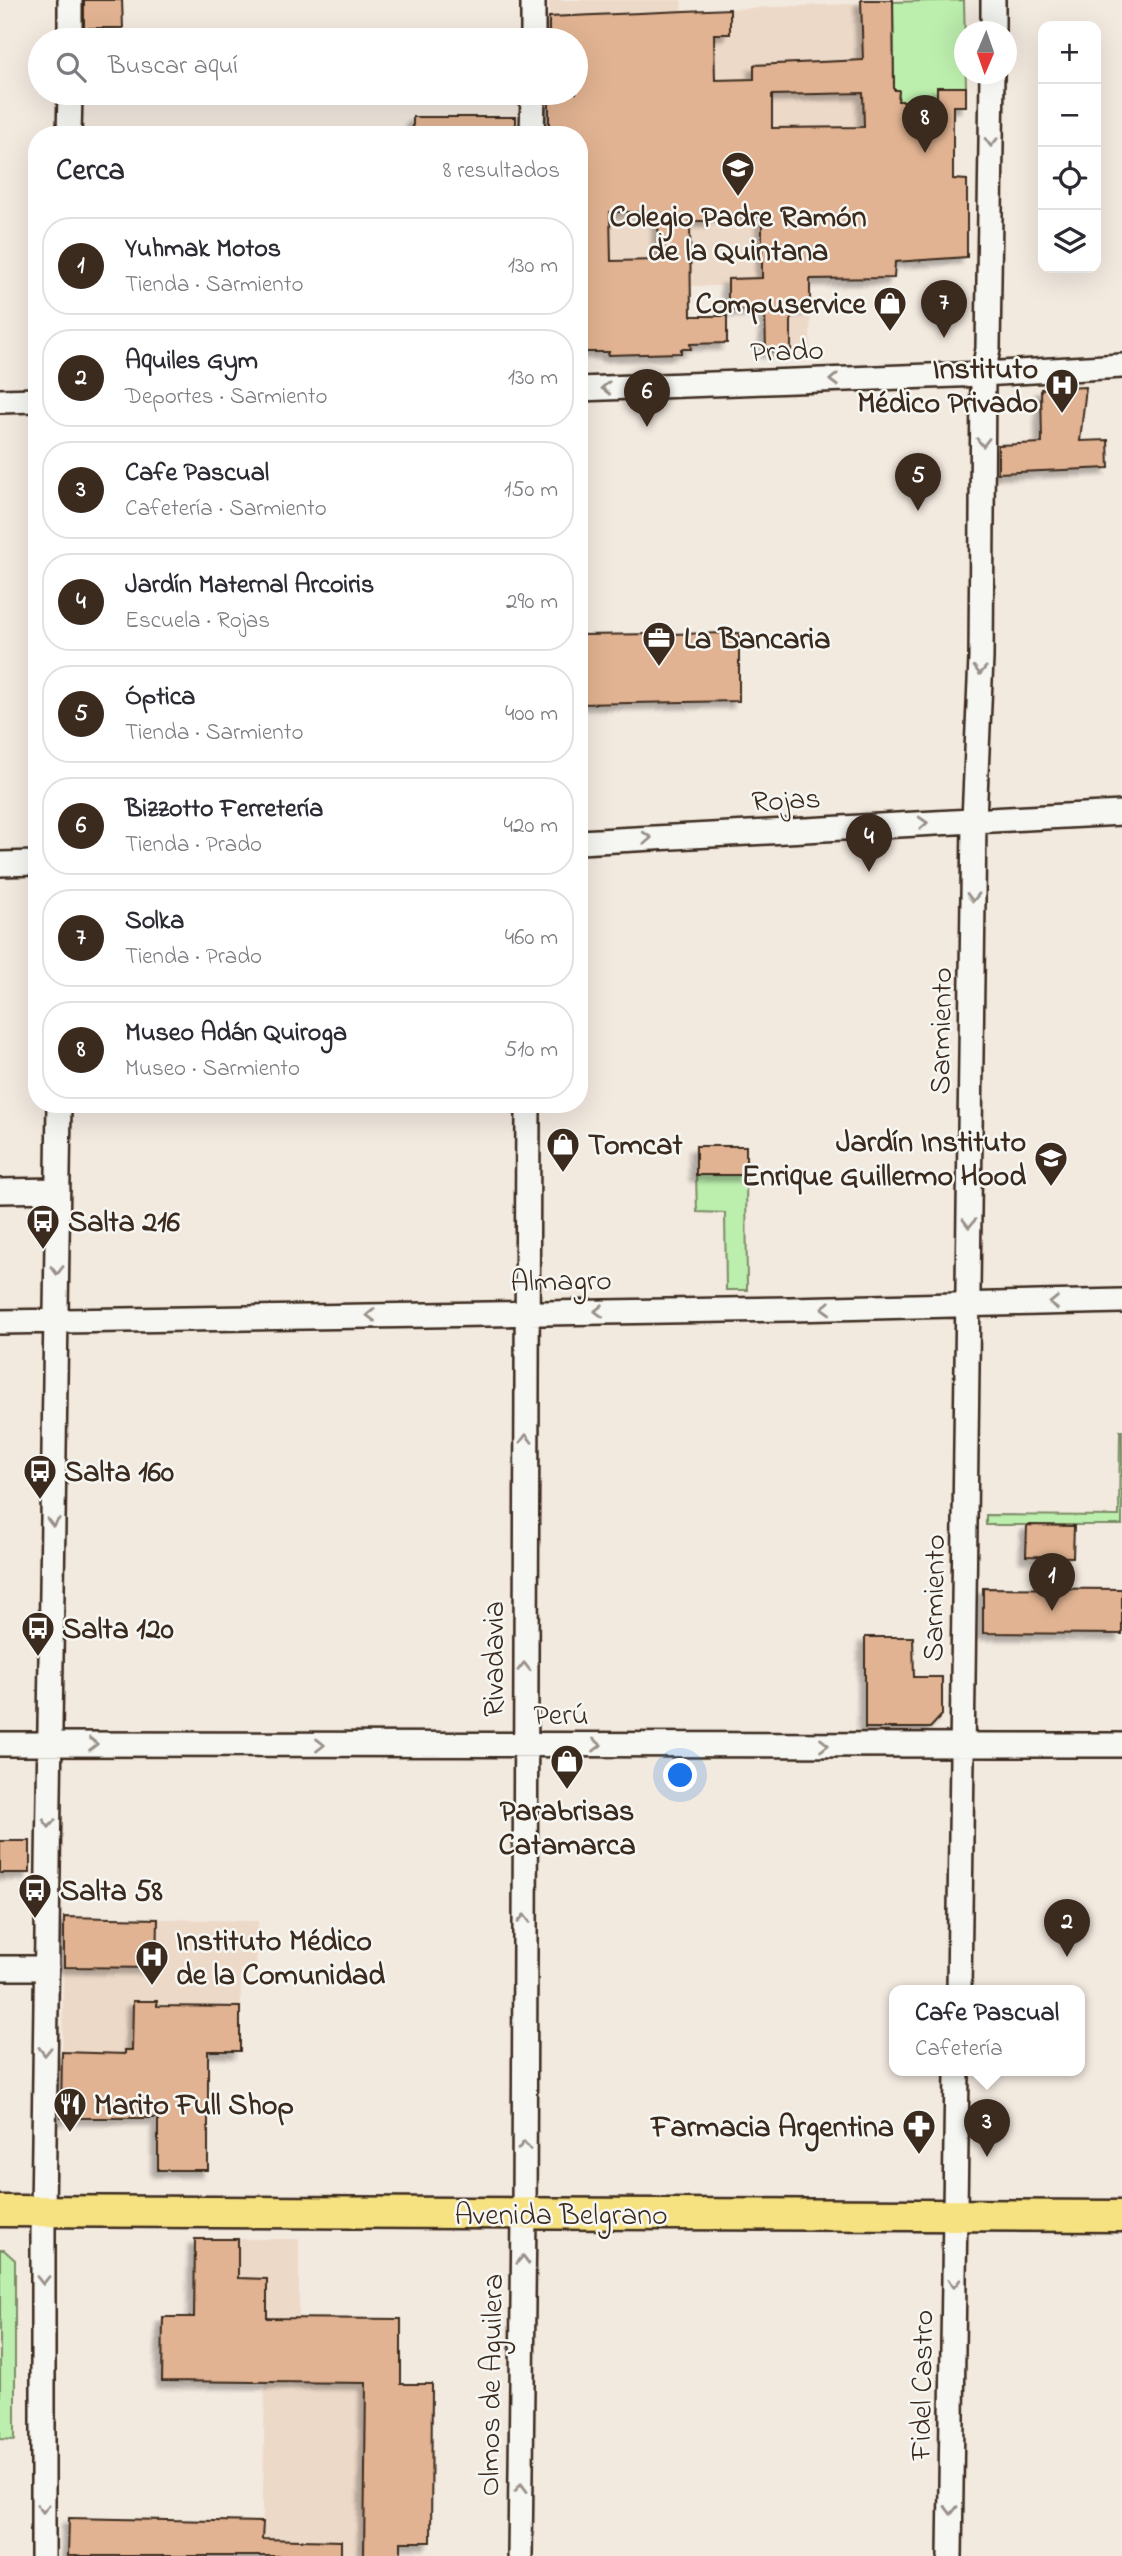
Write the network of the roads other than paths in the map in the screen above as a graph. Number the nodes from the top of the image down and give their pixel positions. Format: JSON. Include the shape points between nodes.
{"nodes":[{"id":1,"x":70,"y":0,"type":"edge"},
{"id":2,"x":533,"y":0,"type":"edge"},
{"id":3,"x":993,"y":0,"type":"edge"},
{"id":4,"x":993,"y":21,"type":"edge"},
{"id":5,"x":70,"y":28,"type":"edge"},
{"id":6,"x":533,"y":28,"type":"edge"},
{"id":7,"x":992,"y":84,"type":"edge"},
{"id":8,"x":70,"y":105,"type":"edge"},
{"id":9,"x":533,"y":105,"type":"edge"},
{"id":10,"x":69,"y":126,"type":"edge"},
{"id":11,"x":532,"y":126,"type":"edge"},
{"id":12,"x":1122,"y":366,"type":"edge"},
{"id":13,"x":983,"y":374,"type":"junction"},
{"id":14,"x":588,"y":389,"type":"edge"},
{"id":15,"x":28,"y":400,"type":"edge"},
{"id":16,"x":0,"y":401,"type":"edge"},
{"id":17,"x":1122,"y":813,"type":"edge"},
{"id":18,"x":974,"y":820,"type":"junction"},
{"id":19,"x":588,"y":841,"type":"edge"},
{"id":20,"x":28,"y":863,"type":"edge"},
{"id":21,"x":0,"y":864,"type":"edge"},
{"id":22,"x":59,"y":1113,"type":"edge"},
{"id":23,"x":527,"y":1113,"type":"edge"},
{"id":24,"x":58,"y":1190,"type":"junction"},
{"id":25,"x":0,"y":1191,"type":"edge"},
{"id":26,"x":1122,"y":1301,"type":"edge"},
{"id":27,"x":968,"y":1304,"type":"junction"},
{"id":28,"x":527,"y":1312,"type":"junction"},
{"id":29,"x":56,"y":1321,"type":"junction"},
{"id":30,"x":0,"y":1322,"type":"edge"},
{"id":31,"x":0,"y":1744,"type":"edge"},
{"id":32,"x":50,"y":1744,"type":"junction"},
{"id":33,"x":962,"y":1745,"type":"junction"},
{"id":34,"x":1122,"y":1745,"type":"edge"},
{"id":35,"x":524,"y":1746,"type":"junction"},
{"id":36,"x":0,"y":1968,"type":"edge"},
{"id":37,"x":47,"y":1968,"type":"junction"},
{"id":38,"x":959,"y":1985,"type":"edge"},
{"id":39,"x":957,"y":2076,"type":"edge"},
{"id":40,"x":0,"y":2211,"type":"edge"},
{"id":41,"x":43,"y":2212,"type":"junction"},
{"id":42,"x":524,"y":2215,"type":"junction"},
{"id":43,"x":955,"y":2215,"type":"junction"},
{"id":44,"x":1122,"y":2216,"type":"edge"},
{"id":45,"x":43,"y":2556,"type":"edge"},
{"id":46,"x":520,"y":2556,"type":"edge"},
{"id":47,"x":950,"y":2556,"type":"edge"}],
"edges":[{"from":1,"to":5,"type":"street"},
{"from":2,"to":6,"type":"street"},
{"from":3,"to":4,"type":"street"},
{"from":7,"to":13,"type":"street","name":"Sarmiento","one_way":true,"via":[[988,349]]},
{"from":8,"to":10,"type":"street"},
{"from":9,"to":11,"type":"street"},
{"from":12,"to":13,"type":"street","name":"Prado"},
{"from":13,"to":14,"type":"street","name":"Prado","one_way":true},
{"from":13,"to":18,"type":"street","name":"Sarmiento","one_way":true,"via":[[981,658]]},
{"from":15,"to":16,"type":"street"},
{"from":17,"to":18,"type":"street","name":"Rojas"},
{"from":19,"to":18,"type":"street","name":"Rojas","one_way":true},
{"from":18,"to":27,"type":"street","name":"Sarmiento","one_way":true},
{"from":20,"to":21,"type":"street"},
{"from":22,"to":24,"type":"street"},
{"from":23,"to":28,"type":"street","name":"Rivadavia"},
{"from":24,"to":25,"type":"street"},
{"from":24,"to":29,"type":"street","one_way":true},
{"from":26,"to":27,"type":"street","name":"Almagro","one_way":true},
{"from":27,"to":28,"type":"street","name":"Almagro","one_way":true},
{"from":27,"to":33,"type":"street","name":"Sarmiento"},
{"from":28,"to":29,"type":"street","name":"Almagro","one_way":true},
{"from":35,"to":28,"type":"street","name":"Rivadavia","one_way":true},
{"from":29,"to":30,"type":"street","name":"Almagro"},
{"from":29,"to":32,"type":"street","one_way":true},
{"from":31,"to":32,"type":"street","name":"Perú"},
{"from":32,"to":35,"type":"street","name":"Perú","one_way":true},
{"from":32,"to":37,"type":"street","one_way":true},
{"from":33,"to":34,"type":"street","name":"Perú"},
{"from":35,"to":33,"type":"street","name":"Perú","one_way":true},
{"from":33,"to":38,"type":"street","name":"Sarmiento"},
{"from":42,"to":35,"type":"street","name":"Rivadavia","one_way":true},
{"from":36,"to":37,"type":"street"},
{"from":37,"to":41,"type":"street","one_way":true},
{"from":39,"to":43,"type":"street"},
{"from":40,"to":41,"type":"main road","name":"Avenida Belgrano"},
{"from":41,"to":42,"type":"main road","name":"Avenida Belgrano"},
{"from":41,"to":45,"type":"street","one_way":true},
{"from":42,"to":43,"type":"main road","name":"Avenida Belgrano"},
{"from":46,"to":42,"type":"street","name":"Olmos de Aguilera","one_way":true},
{"from":43,"to":44,"type":"main road","name":"Avenida Belgrano"},
{"from":43,"to":47,"type":"street","name":"Fidel Castro","one_way":true}]}
